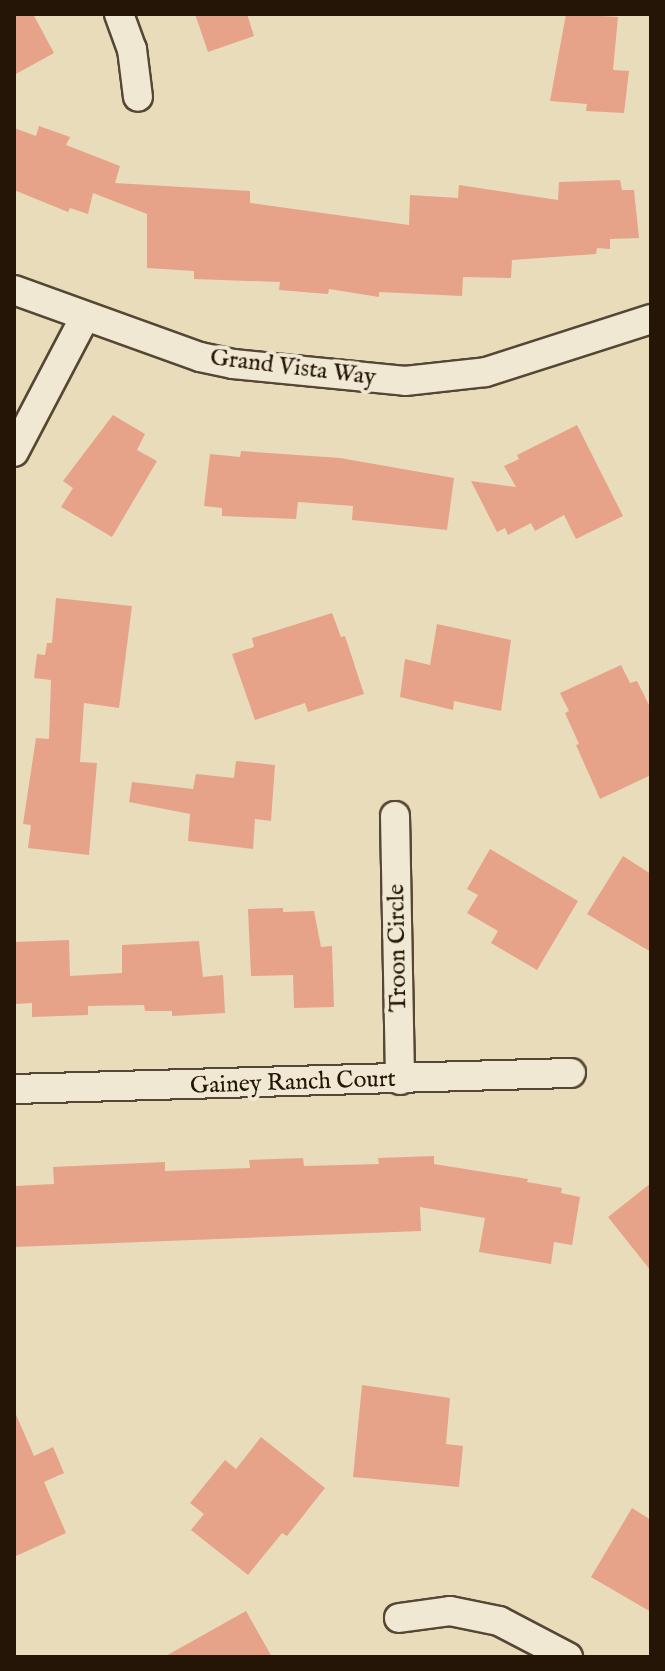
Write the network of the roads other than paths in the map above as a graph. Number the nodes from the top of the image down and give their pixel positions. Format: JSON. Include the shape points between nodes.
{"nodes":[{"id":1,"x":119,"y":14,"type":"edge"},
{"id":2,"x":138,"y":97,"type":"dead end"},
{"id":3,"x":14,"y":290,"type":"edge"},
{"id":4,"x":85,"y":317,"type":"junction"},
{"id":5,"x":651,"y":319,"type":"edge"},
{"id":6,"x":14,"y":452,"type":"edge"},
{"id":7,"x":395,"y":816,"type":"dead end"},
{"id":8,"x":571,"y":1073,"type":"dead end"},
{"id":9,"x":400,"y":1080,"type":"junction"},
{"id":10,"x":14,"y":1089,"type":"edge"},
{"id":11,"x":399,"y":1618,"type":"dead end"},
{"id":12,"x":568,"y":1657,"type":"edge"}],
"edges":[{"from":1,"to":2,"type":"street","via":[[132,49]]},
{"from":3,"to":4,"type":"street","name":"Grand Vista Way"},
{"from":4,"to":5,"type":"street","name":"Grand Vista Way","via":[[233,364],[405,381],[486,372]]},
{"from":4,"to":6,"type":"street"},
{"from":7,"to":9,"type":"street","name":"Troon Circle"},
{"from":8,"to":9,"type":"street","name":"Gainey Ranch Court"},
{"from":9,"to":10,"type":"street","name":"Gainey Ranch Court"},
{"from":11,"to":12,"type":"street","via":[[450,1611],[499,1621]]}]}
